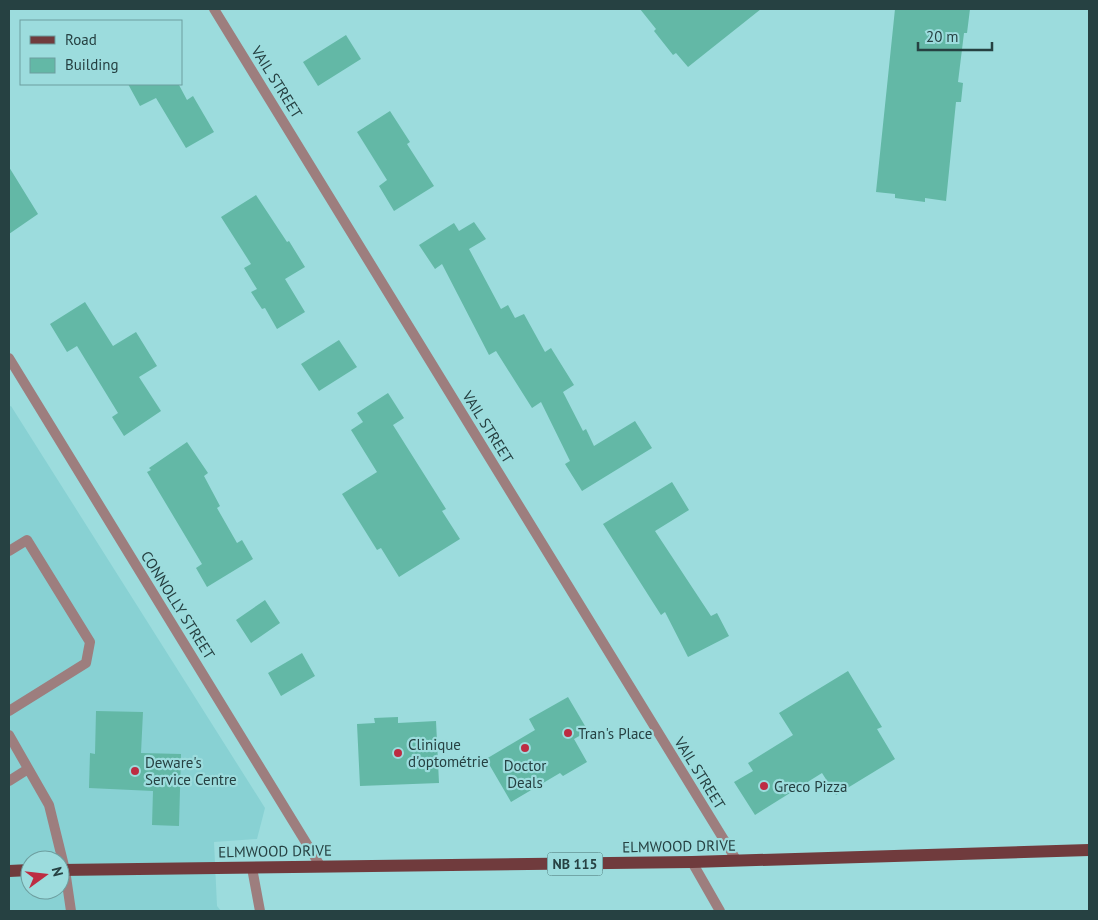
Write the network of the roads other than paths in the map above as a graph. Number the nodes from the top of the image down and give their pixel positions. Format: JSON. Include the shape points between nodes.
{"nodes":[{"id":1,"x":214,"y":9,"type":"edge"},
{"id":2,"x":9,"y":358,"type":"edge"},
{"id":3,"x":9,"y":551,"type":"edge"},
{"id":4,"x":9,"y":712,"type":"edge"},
{"id":5,"x":9,"y":736,"type":"edge"},
{"id":6,"x":28,"y":768,"type":"junction"},
{"id":7,"x":9,"y":781,"type":"edge"},
{"id":8,"x":58,"y":850,"type":"edge"},
{"id":9,"x":1089,"y":850,"type":"edge"},
{"id":10,"x":737,"y":861,"type":"junction"},
{"id":11,"x":692,"y":862,"type":"junction"},
{"id":12,"x":321,"y":867,"type":"junction"},
{"id":13,"x":252,"y":868,"type":"junction"},
{"id":14,"x":70,"y":870,"type":"edge"},
{"id":15,"x":260,"y":911,"type":"edge"},
{"id":16,"x":720,"y":911,"type":"edge"}],
"edges":[{"from":1,"to":10,"type":"street","name":"VAIL STREET"},
{"from":2,"to":12,"type":"street","name":"CONNOLLY STREET"},
{"from":3,"to":4,"type":"street","via":[[27,540],[90,642],[86,662]]},
{"from":5,"to":6,"type":"street"},
{"from":6,"to":7,"type":"street"},
{"from":6,"to":8,"type":"street","via":[[49,805]]},
{"from":9,"to":10,"type":"main road","name":"ELMWOOD DRIVE","number":"NB 115"},
{"from":10,"to":11,"type":"main road","name":"ELMWOOD DRIVE","number":"NB 115"},
{"from":11,"to":12,"type":"main road","name":"ELMWOOD DRIVE","number":"NB 115"},
{"from":11,"to":16,"type":"street"},
{"from":12,"to":13,"type":"main road","name":"ELMWOOD DRIVE","number":"NB 115"},
{"from":13,"to":14,"type":"main road","name":"ELMWOOD DRIVE","number":"NB 115"},
{"from":13,"to":15,"type":"street"}]}
